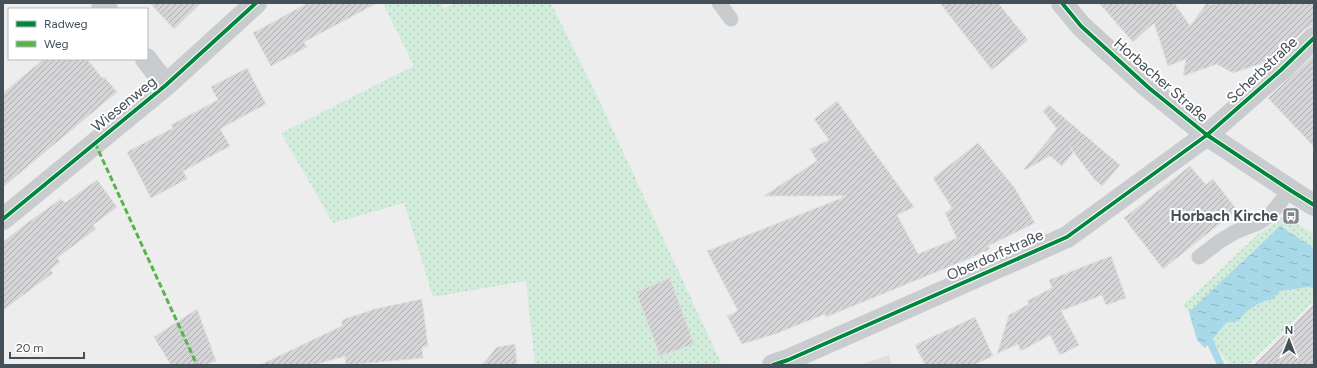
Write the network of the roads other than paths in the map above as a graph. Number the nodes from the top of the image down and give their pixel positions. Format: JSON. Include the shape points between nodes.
{"nodes":[{"id":1,"x":256,"y":3,"type":"edge"},
{"id":2,"x":719,"y":3,"type":"edge"},
{"id":3,"x":1062,"y":3,"type":"edge"},
{"id":4,"x":731,"y":19,"type":"dead end"},
{"id":5,"x":1314,"y":38,"type":"edge"},
{"id":6,"x":147,"y":60,"type":"edge"},
{"id":7,"x":166,"y":85,"type":"junction"},
{"id":8,"x":1207,"y":135,"type":"junction"},
{"id":9,"x":1290,"y":190,"type":"junction"},
{"id":10,"x":1314,"y":205,"type":"edge"},
{"id":11,"x":3,"y":219,"type":"edge"},
{"id":12,"x":1199,"y":258,"type":"dead end"},
{"id":13,"x":773,"y":365,"type":"edge"}],
"edges":[{"from":1,"to":7,"type":"street","name":"Wiesenweg"},
{"from":2,"to":4,"type":"lane"},
{"from":3,"to":8,"type":"main road","name":"Horbacher Straße","via":[[1081,26],[1149,88]]},
{"from":5,"to":8,"type":"street","name":"Scherbstraße"},
{"from":6,"to":7,"type":"street","name":"Wiesenweg"},
{"from":7,"to":11,"type":"street","name":"Wiesenweg"},
{"from":8,"to":9,"type":"main road","name":"Horbacher Straße"},
{"from":8,"to":13,"type":"street","name":"Oberdorfstraße","via":[[1067,237]]},
{"from":9,"to":10,"type":"main road","name":"Horbacher Straße"},
{"from":9,"to":12,"type":"lane","via":[[1270,215],[1220,241]]}]}
